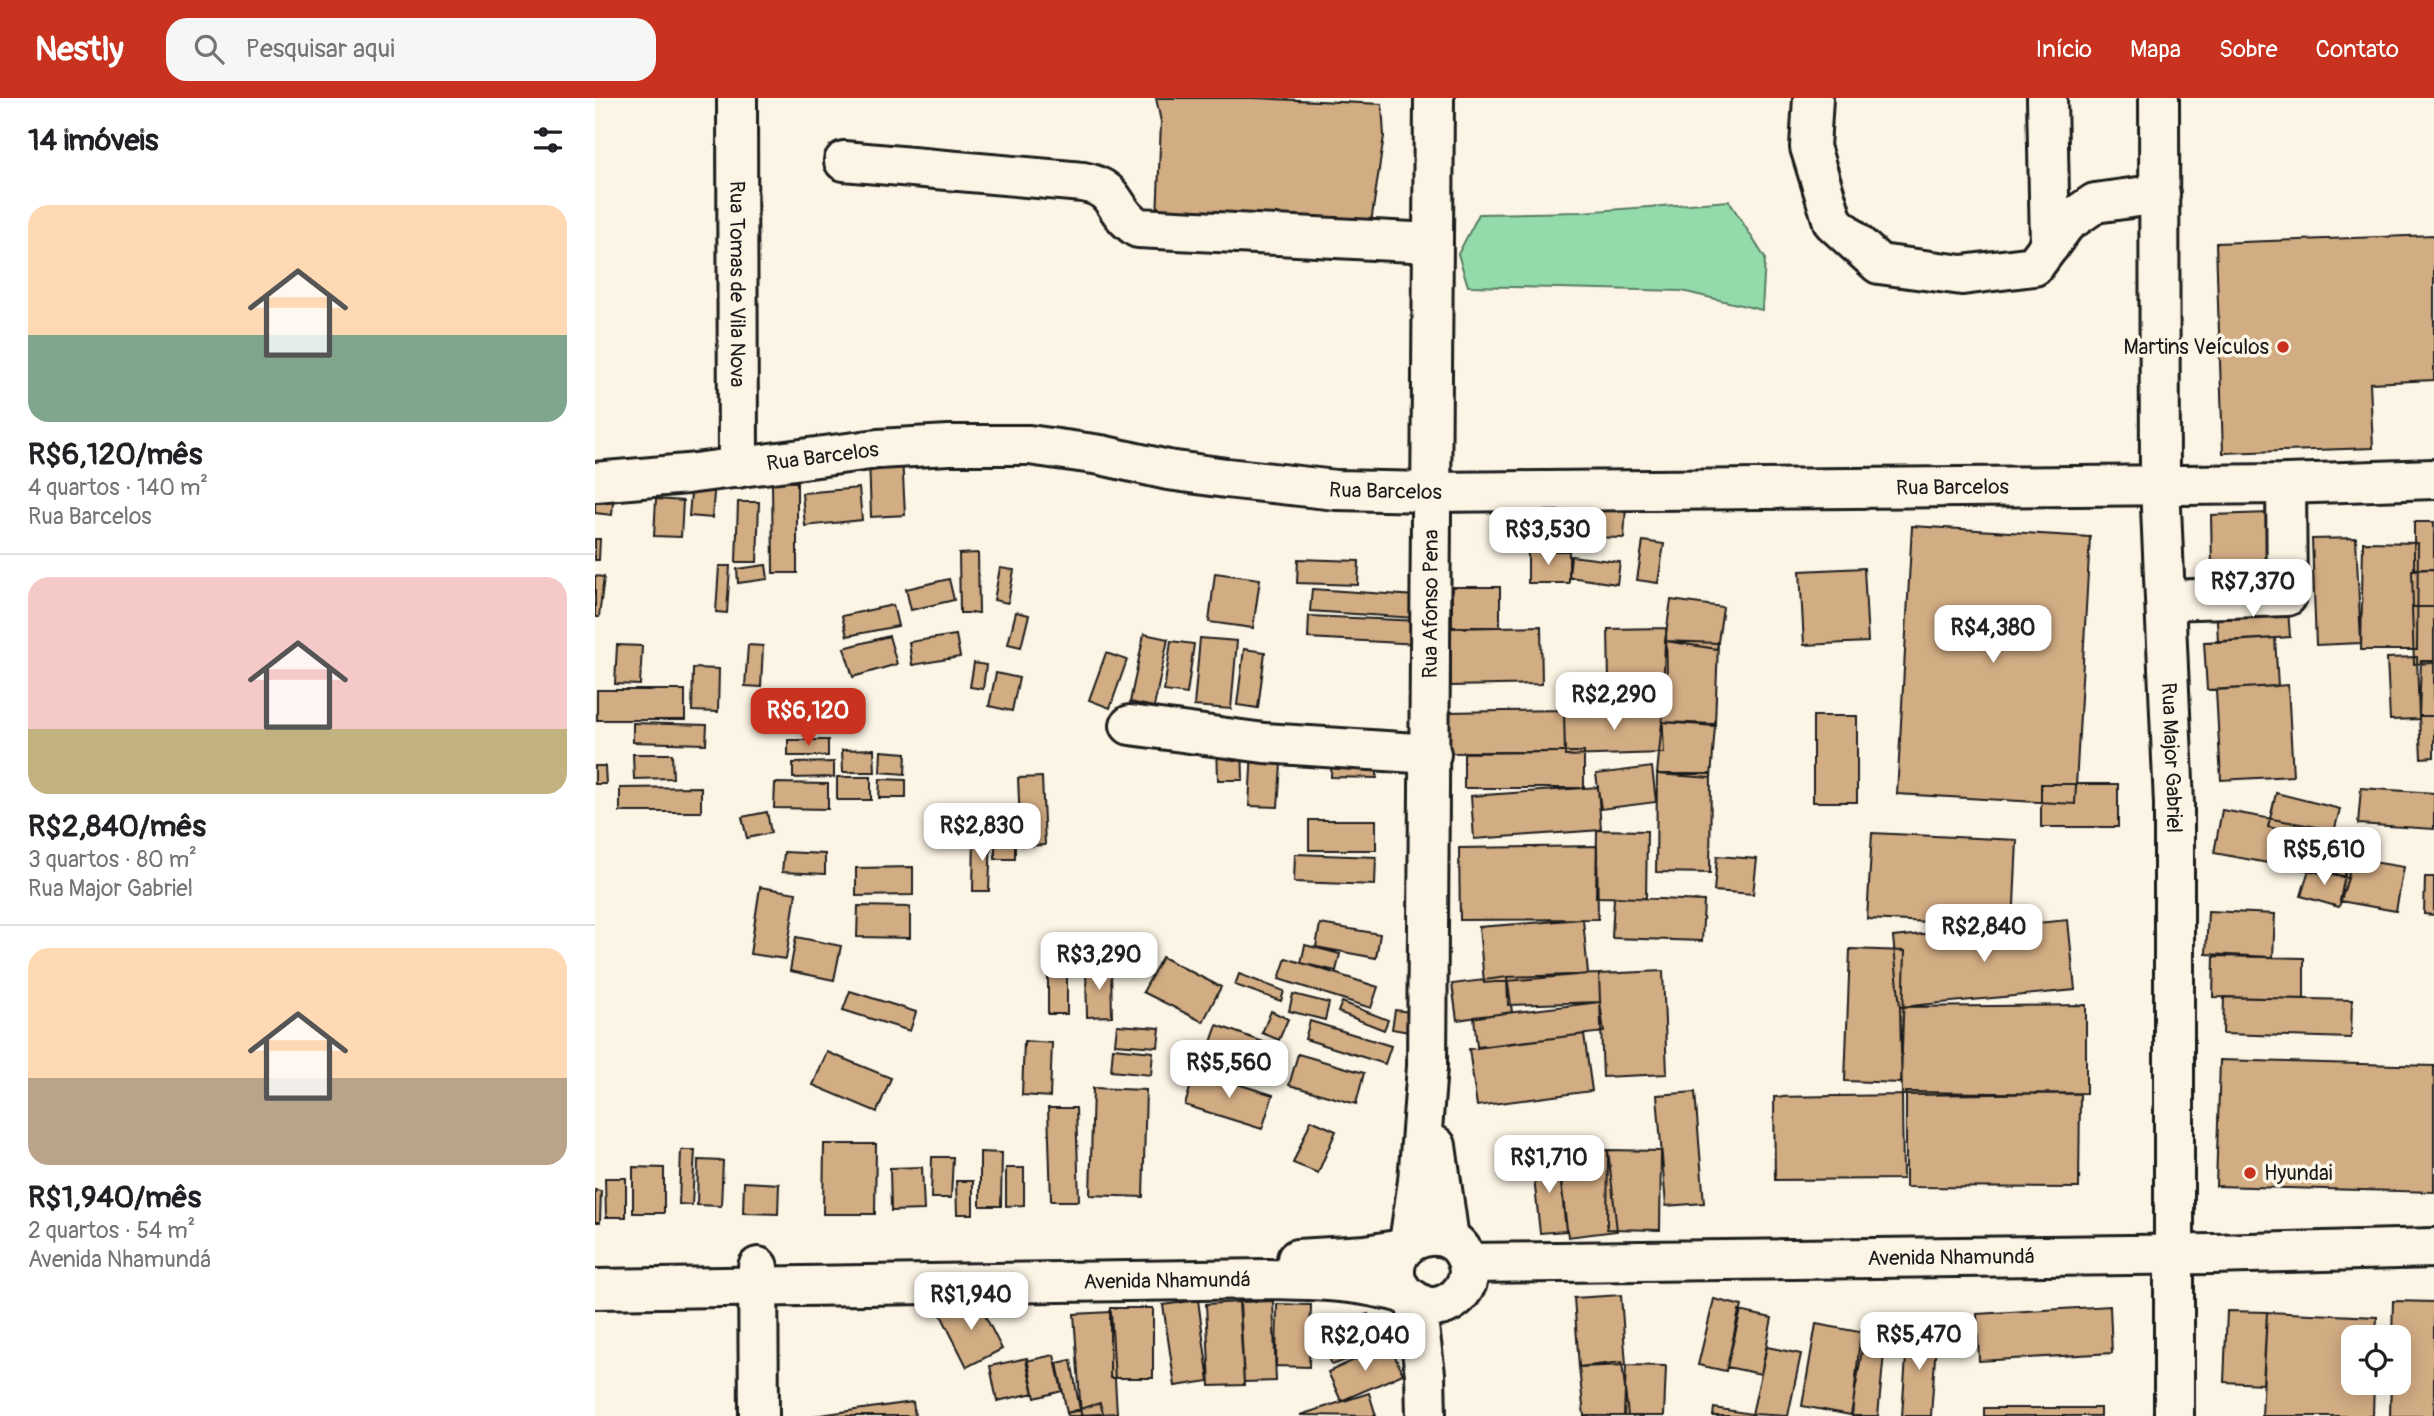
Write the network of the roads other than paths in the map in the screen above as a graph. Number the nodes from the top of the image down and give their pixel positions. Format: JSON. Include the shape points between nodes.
{"nodes":[{"id":1,"x":737,"y":98,"type":"edge"},
{"id":2,"x":1433,"y":98,"type":"edge"},
{"id":3,"x":1813,"y":98,"type":"edge"},
{"id":4,"x":2047,"y":98,"type":"edge"},
{"id":5,"x":2159,"y":98,"type":"edge"},
{"id":6,"x":844,"y":161,"type":"dead end"},
{"id":7,"x":2160,"y":194,"type":"junction"},
{"id":8,"x":1432,"y":243,"type":"junction"},
{"id":9,"x":2050,"y":245,"type":"junction"},
{"id":10,"x":738,"y":468,"type":"junction"},
{"id":11,"x":2434,"y":480,"type":"edge"},
{"id":12,"x":595,"y":482,"type":"edge"},
{"id":13,"x":2286,"y":484,"type":"junction"},
{"id":14,"x":2160,"y":485,"type":"junction"},
{"id":15,"x":1430,"y":492,"type":"junction"},
{"id":16,"x":2167,"y":600,"type":"junction"},
{"id":17,"x":1130,"y":725,"type":"dead end"},
{"id":18,"x":1431,"y":754,"type":"junction"},
{"id":19,"x":1427,"y":1067,"type":"junction"},
{"id":20,"x":1406,"y":1246,"type":"junction"},
{"id":21,"x":2434,"y":1248,"type":"edge"},
{"id":22,"x":1459,"y":1251,"type":"junction"},
{"id":23,"x":2174,"y":1255,"type":"junction"},
{"id":24,"x":595,"y":1268,"type":"edge"},
{"id":25,"x":758,"y":1276,"type":"junction"},
{"id":26,"x":595,"y":1289,"type":"edge"},
{"id":27,"x":1423,"y":1301,"type":"junction"},
{"id":28,"x":753,"y":1413,"type":"edge"},
{"id":29,"x":1426,"y":1416,"type":"edge"},
{"id":30,"x":1444,"y":1416,"type":"edge"},
{"id":31,"x":2174,"y":1416,"type":"edge"}],
"edges":[{"from":1,"to":10,"type":"street","name":"Rua Tomas de Vila Nova"},
{"from":2,"to":8,"type":"street","name":"Rua Afonso Pena"},
{"from":3,"to":9,"type":"street","via":[[1810,146],[1833,222],[1879,264],[1962,275],[2034,267]]},
{"from":4,"to":9,"type":"street"},
{"from":5,"to":7,"type":"street","name":"Rua Major Gabriel"},
{"from":6,"to":8,"type":"street","via":[[1099,185],[1125,219],[1138,228]]},
{"from":7,"to":9,"type":"street","via":[[2095,203],[2066,223]]},
{"from":7,"to":14,"type":"street","name":"Rua Major Gabriel"},
{"from":8,"to":15,"type":"street","name":"Rua Afonso Pena"},
{"from":10,"to":12,"type":"street","name":"Rua Barcelos"},
{"from":10,"to":15,"type":"street","name":"Rua Barcelos","via":[[878,449],[1029,445],[1240,479],[1336,490]]},
{"from":11,"to":13,"type":"street","name":"Rua Barcelos"},
{"from":13,"to":14,"type":"street","name":"Rua Barcelos"},
{"from":13,"to":16,"type":"street","via":[[2287,596]]},
{"from":14,"to":15,"type":"street","name":"Rua Barcelos"},
{"from":14,"to":16,"type":"street","name":"Rua Major Gabriel"},
{"from":15,"to":18,"type":"street","name":"Rua Afonso Pena"},
{"from":16,"to":23,"type":"street","name":"Rua Major Gabriel","via":[[2174,804]]},
{"from":17,"to":18,"type":"street","via":[[1264,743]]},
{"from":18,"to":19,"type":"street","name":"Rua Afonso Pena"},
{"from":19,"to":20,"type":"street","name":"Rua Afonso Pena"},
{"from":19,"to":22,"type":"street","name":"Rua Afonso Pena","via":[[1439,1182]]},
{"from":20,"to":22,"type":"street","via":[[1439,1235]]},
{"from":20,"to":25,"type":"street","name":"Avenida Nhamundá","via":[[1366,1255],[1265,1260]]},
{"from":20,"to":27,"type":"street","via":[[1396,1264],[1396,1280]]},
{"from":21,"to":23,"type":"street","name":"Avenida Nhamundá"},
{"from":22,"to":23,"type":"street","name":"Avenida Nhamundá"},
{"from":22,"to":27,"type":"street","via":[[1468,1279],[1460,1294]]},
{"from":23,"to":31,"type":"street","name":"Rua Major Gabriel"},
{"from":24,"to":25,"type":"street","name":"Avenida Nhamundá"},
{"from":25,"to":26,"type":"street","name":"Avenida Nhamundá"},
{"from":25,"to":27,"type":"street","name":"Avenida Nhamundá","via":[[1268,1279],[1344,1282]]},
{"from":25,"to":28,"type":"street"},
{"from":27,"to":29,"type":"street"},
{"from":27,"to":30,"type":"street"}]}
